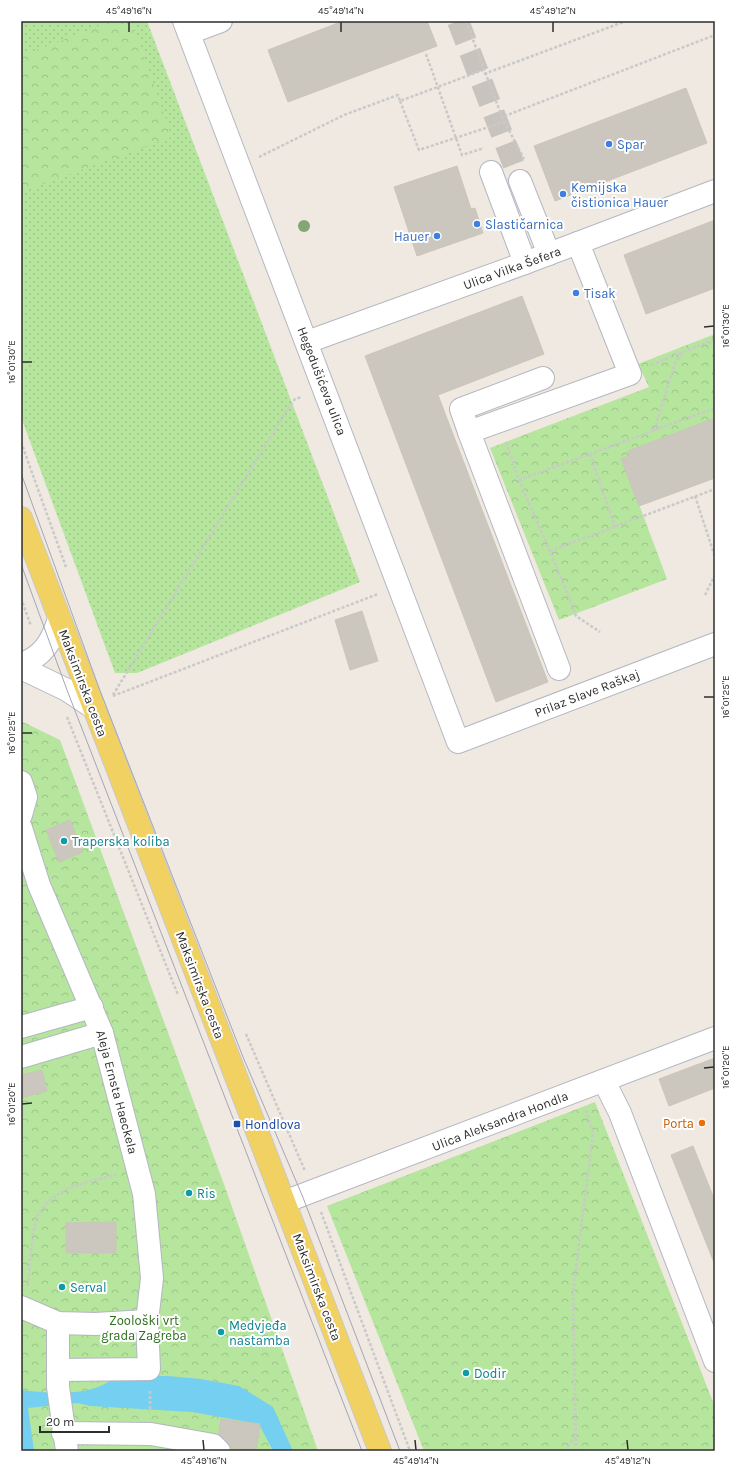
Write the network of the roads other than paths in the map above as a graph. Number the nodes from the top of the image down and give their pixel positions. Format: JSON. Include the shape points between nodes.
{"nodes":[{"id":1,"x":221,"y":21,"type":"edge"},
{"id":2,"x":187,"y":27,"type":"edge"},
{"id":3,"x":522,"y":171,"type":"tunnel mouth"},
{"id":4,"x":491,"y":172,"type":"dead end"},
{"id":5,"x":715,"y":191,"type":"edge"},
{"id":6,"x":578,"y":243,"type":"junction"},
{"id":7,"x":549,"y":254,"type":"junction"},
{"id":8,"x":525,"y":264,"type":"junction"},
{"id":9,"x":307,"y":342,"type":"junction"},
{"id":10,"x":543,"y":378,"type":"dead end"},
{"id":11,"x":469,"y":432,"type":"junction"},
{"id":12,"x":21,"y":518,"type":"edge"},
{"id":13,"x":59,"y":619,"type":"junction"},
{"id":14,"x":715,"y":644,"type":"edge"},
{"id":15,"x":21,"y":664,"type":"edge"},
{"id":16,"x":21,"y":668,"type":"edge"},
{"id":17,"x":559,"y":669,"type":"dead end"},
{"id":18,"x":94,"y":708,"type":"junction"},
{"id":19,"x":458,"y":742,"type":"joint"},
{"id":20,"x":21,"y":782,"type":"edge"},
{"id":21,"x":21,"y":815,"type":"edge"},
{"id":22,"x":21,"y":828,"type":"edge"},
{"id":23,"x":92,"y":1007,"type":"junction"},
{"id":24,"x":21,"y":1027,"type":"edge"},
{"id":25,"x":102,"y":1033,"type":"junction"},
{"id":26,"x":715,"y":1038,"type":"edge"},
{"id":27,"x":21,"y":1057,"type":"edge"},
{"id":28,"x":604,"y":1081,"type":"junction"},
{"id":29,"x":284,"y":1202,"type":"junction"},
{"id":30,"x":22,"y":1307,"type":"edge"},
{"id":31,"x":147,"y":1321,"type":"junction"},
{"id":32,"x":58,"y":1323,"type":"junction"},
{"id":33,"x":715,"y":1361,"type":"edge"},
{"id":34,"x":58,"y":1378,"type":"junction"},
{"id":35,"x":64,"y":1433,"type":"edge"},
{"id":36,"x":219,"y":1451,"type":"edge"},
{"id":37,"x":380,"y":1451,"type":"edge"}],
"edges":[{"from":1,"to":2,"type":"street"},
{"from":2,"to":9,"type":"street","name":"Hegedušićeva ulica"},
{"from":3,"to":7,"type":"street"},
{"from":4,"to":8,"type":"street"},
{"from":5,"to":6,"type":"street","name":"Ulica Vilka Šefera"},
{"from":6,"to":7,"type":"street","name":"Ulica Vilka Šefera"},
{"from":6,"to":11,"type":"street","via":[[630,374]]},
{"from":7,"to":8,"type":"street","name":"Ulica Vilka Šefera"},
{"from":8,"to":9,"type":"street","name":"Ulica Vilka Šefera"},
{"from":9,"to":19,"type":"street","name":"Hegedušićeva ulica"},
{"from":10,"to":11,"type":"street","via":[[460,409]]},
{"from":11,"to":17,"type":"street"},
{"from":12,"to":13,"type":"main road","name":"Maksimirska cesta"},
{"from":13,"to":15,"type":"street","via":[[50,643],[35,658]]},
{"from":13,"to":18,"type":"main road","name":"Maksimirska cesta"},
{"from":14,"to":19,"type":"street","name":"Prilaz Slave Raškaj"},
{"from":16,"to":18,"type":"street","via":[[73,694]]},
{"from":18,"to":29,"type":"main road","name":"Maksimirska cesta"},
{"from":20,"to":21,"type":"street","via":[[26,797]]},
{"from":22,"to":23,"type":"street","name":"Aleja Ernsta Haeckela","via":[[39,885]]},
{"from":23,"to":24,"type":"street"},
{"from":23,"to":25,"type":"street","name":"Aleja Ernsta Haeckela"},
{"from":25,"to":27,"type":"street"},
{"from":25,"to":31,"type":"street","name":"Aleja Ernsta Haeckela","via":[[144,1194],[152,1278]]},
{"from":26,"to":28,"type":"street","name":"Ulica Aleksandra Hondla"},
{"from":28,"to":29,"type":"street","name":"Ulica Aleksandra Hondla"},
{"from":28,"to":33,"type":"street","via":[[620,1114]]},
{"from":29,"to":37,"type":"main road","name":"Maksimirska cesta"},
{"from":30,"to":32,"type":"street"},
{"from":31,"to":32,"type":"street"},
{"from":31,"to":34,"type":"street","name":"Aleja Ernsta Haeckela","via":[[150,1378]]},
{"from":32,"to":34,"type":"street"},
{"from":34,"to":35,"type":"street"},
{"from":35,"to":36,"type":"street","via":[[151,1434],[213,1445]]}]}
